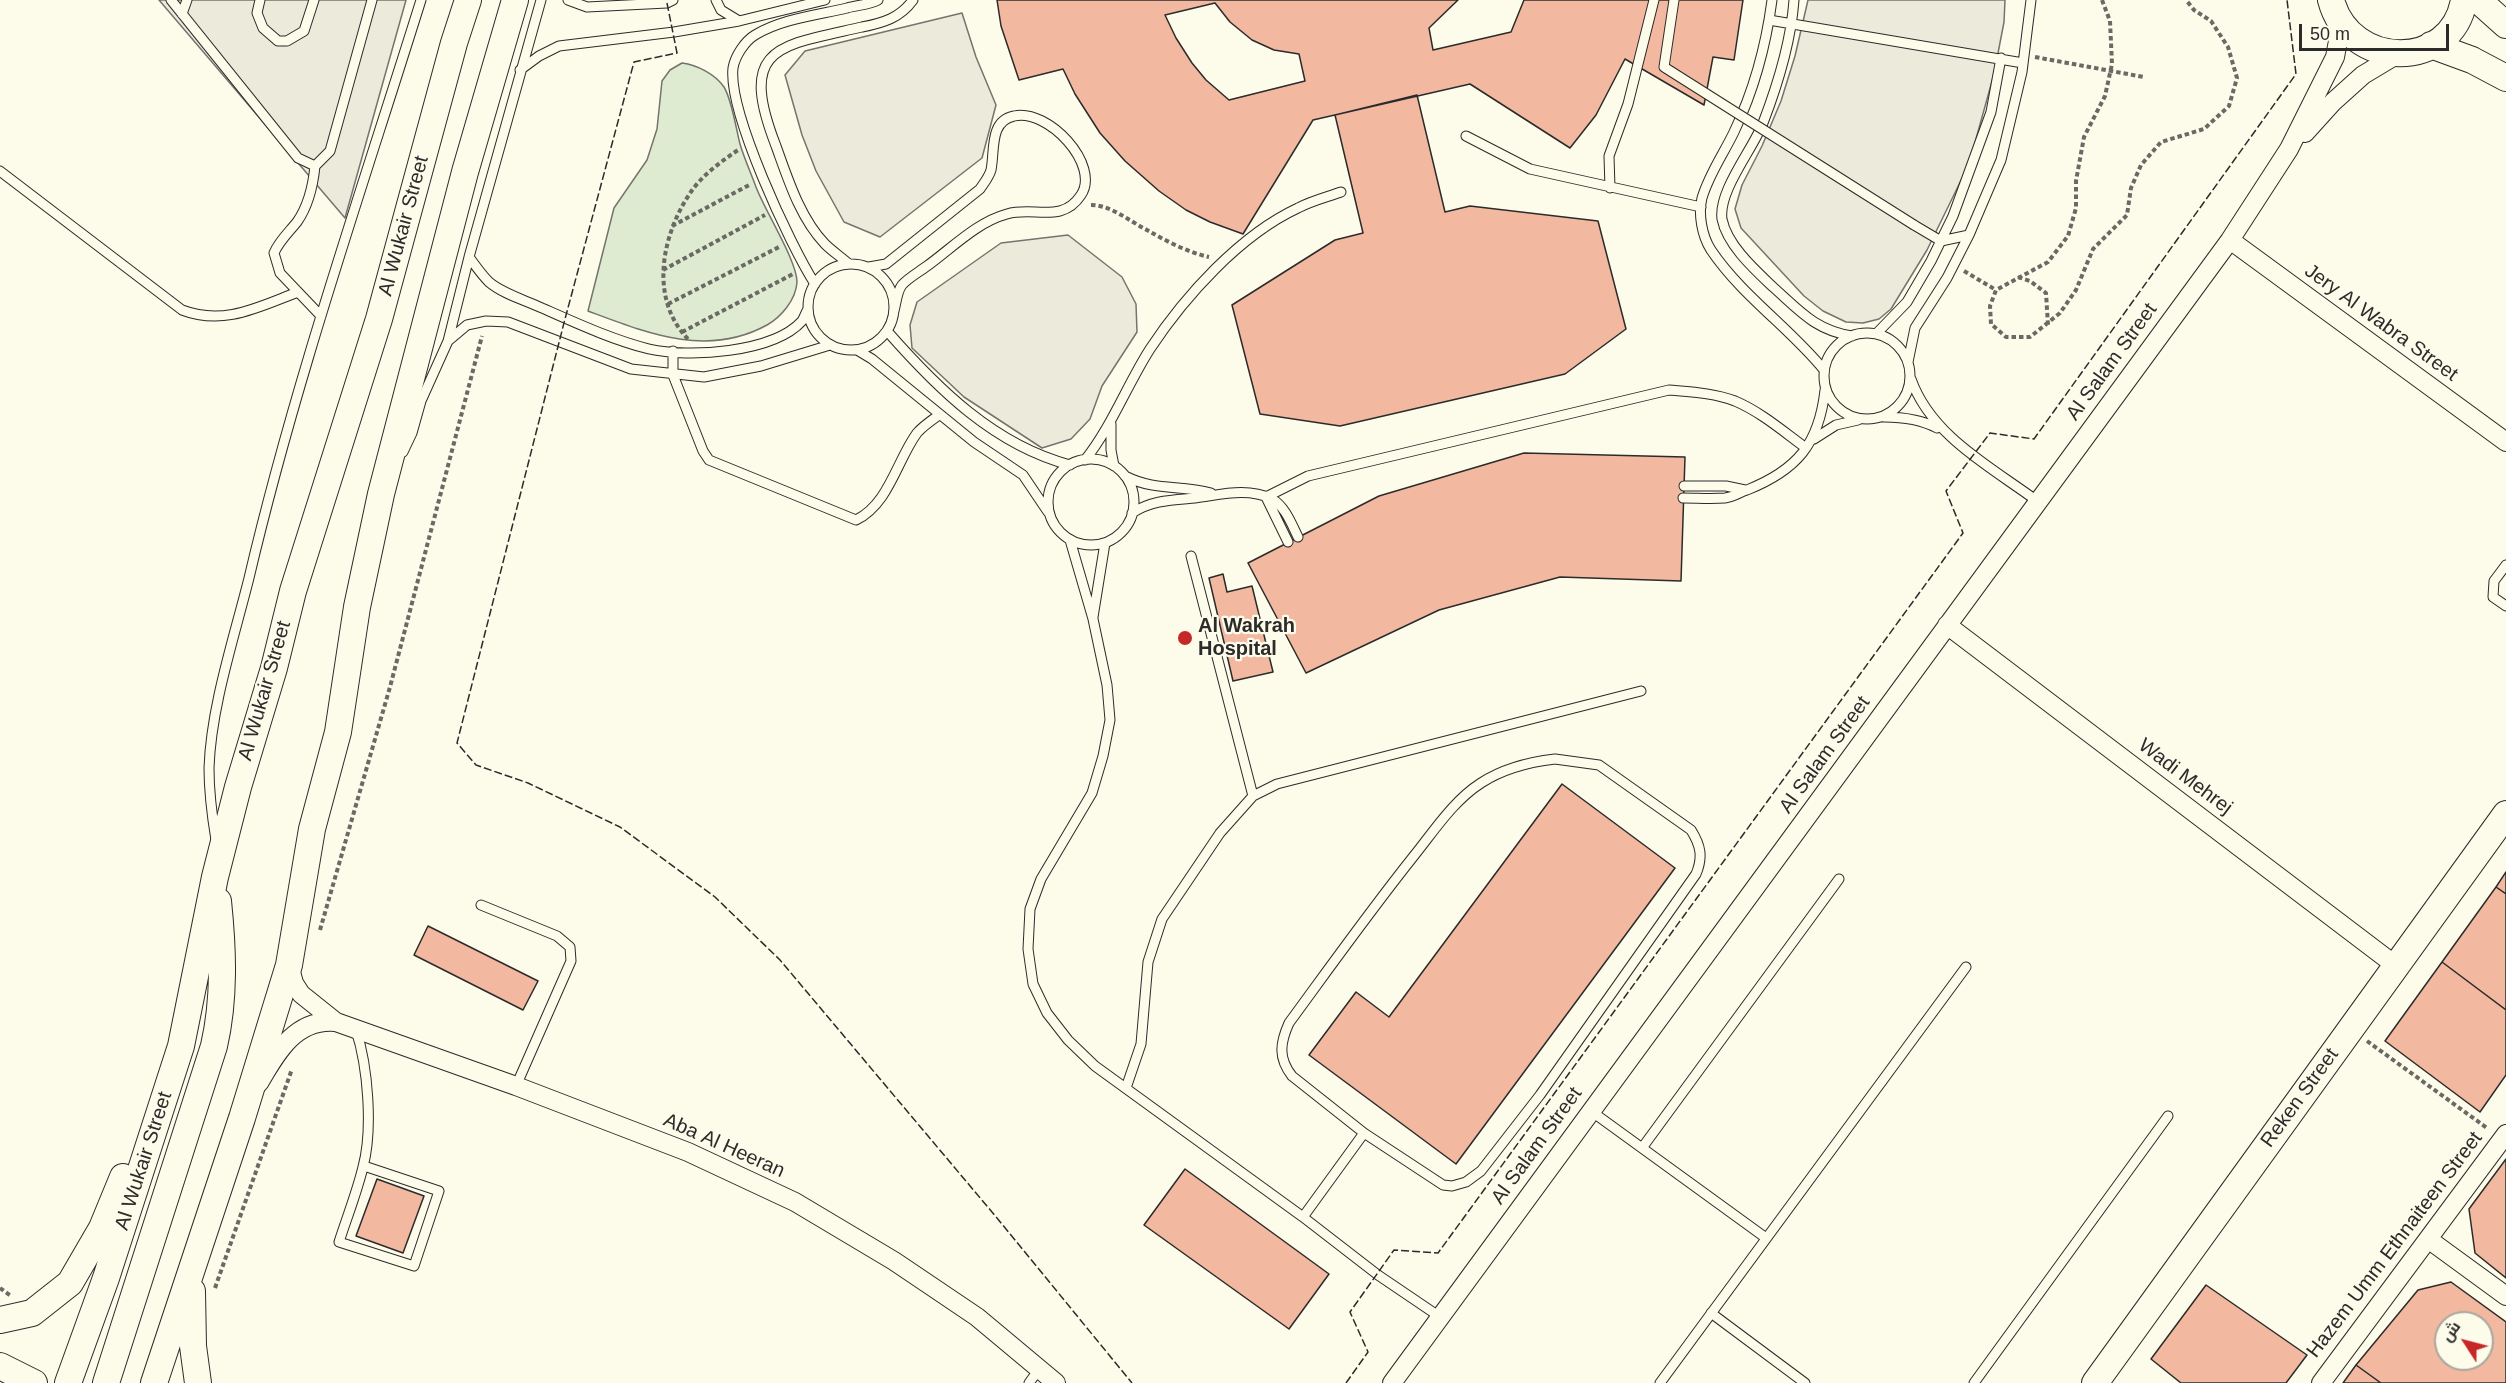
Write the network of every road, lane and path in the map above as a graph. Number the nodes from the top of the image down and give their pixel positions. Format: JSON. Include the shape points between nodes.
{"nodes":[{"id":1,"x":171,"y":0,"type":"edge"},
{"id":2,"x":187,"y":0,"type":"edge"},
{"id":3,"x":260,"y":0,"type":"edge"},
{"id":4,"x":314,"y":0,"type":"edge"},
{"id":5,"x":372,"y":0,"type":"edge"},
{"id":6,"x":421,"y":0,"type":"edge"},
{"id":7,"x":468,"y":0,"type":"edge"},
{"id":8,"x":515,"y":0,"type":"edge"},
{"id":9,"x":541,"y":0,"type":"edge"},
{"id":10,"x":568,"y":0,"type":"edge"},
{"id":11,"x":673,"y":0,"type":"edge"},
{"id":12,"x":716,"y":0,"type":"edge"},
{"id":13,"x":825,"y":0,"type":"edge"},
{"id":14,"x":878,"y":0,"type":"edge"},
{"id":15,"x":913,"y":0,"type":"edge"},
{"id":16,"x":1653,"y":0,"type":"edge"},
{"id":17,"x":1674,"y":0,"type":"edge"},
{"id":18,"x":1772,"y":0,"type":"edge"},
{"id":19,"x":1794,"y":0,"type":"edge"},
{"id":20,"x":2031,"y":0,"type":"edge"},
{"id":21,"x":2102,"y":0,"type":"edge"},
{"id":22,"x":2186,"y":0,"type":"edge"},
{"id":23,"x":2331,"y":0,"type":"edge"},
{"id":24,"x":2464,"y":0,"type":"edge"},
{"id":25,"x":2478,"y":0,"type":"edge"},
{"id":26,"x":182,"y":14,"type":"junction"},
{"id":27,"x":1769,"y":20,"type":"junction"},
{"id":28,"x":740,"y":21,"type":"junction"},
{"id":29,"x":1790,"y":23,"type":"junction"},
{"id":30,"x":2341,"y":25,"type":"junction"},
{"id":31,"x":2506,"y":25,"type":"edge"},
{"id":32,"x":2431,"y":45,"type":"junction"},
{"id":33,"x":2398,"y":54,"type":"junction"},
{"id":34,"x":2001,"y":58,"type":"junction"},
{"id":35,"x":2024,"y":59,"type":"junction"},
{"id":36,"x":520,"y":70,"type":"junction"},
{"id":37,"x":2111,"y":71,"type":"junction"},
{"id":38,"x":2144,"y":77,"type":"dead end"},
{"id":39,"x":2506,"y":78,"type":"edge"},
{"id":40,"x":1466,"y":136,"type":"dead end"},
{"id":41,"x":749,"y":143,"type":"junction"},
{"id":42,"x":2289,"y":149,"type":"junction"},
{"id":43,"x":315,"y":166,"type":"junction"},
{"id":44,"x":0,"y":171,"type":"edge"},
{"id":45,"x":764,"y":177,"type":"junction"},
{"id":46,"x":1610,"y":188,"type":"junction"},
{"id":47,"x":1341,"y":192,"type":"dead end"},
{"id":48,"x":1075,"y":205,"type":"junction"},
{"id":49,"x":1701,"y":207,"type":"junction"},
{"id":50,"x":777,"y":208,"type":"junction"},
{"id":51,"x":672,"y":226,"type":"junction"},
{"id":52,"x":1970,"y":235,"type":"junction"},
{"id":53,"x":2230,"y":240,"type":"junction"},
{"id":54,"x":791,"y":241,"type":"junction"},
{"id":55,"x":1941,"y":241,"type":"junction"},
{"id":56,"x":469,"y":257,"type":"junction"},
{"id":57,"x":1224,"y":260,"type":"junction"},
{"id":58,"x":849,"y":264,"type":"junction"},
{"id":59,"x":1954,"y":265,"type":"junction"},
{"id":60,"x":869,"y":267,"type":"junction"},
{"id":61,"x":804,"y":268,"type":"junction"},
{"id":62,"x":662,"y":270,"type":"junction"},
{"id":63,"x":2018,"y":277,"type":"junction"},
{"id":64,"x":815,"y":284,"type":"junction"},
{"id":65,"x":1996,"y":290,"type":"junction"},
{"id":66,"x":298,"y":292,"type":"junction"},
{"id":67,"x":668,"y":304,"type":"junction"},
{"id":68,"x":808,"y":309,"type":"junction"},
{"id":69,"x":894,"y":311,"type":"junction"},
{"id":70,"x":321,"y":316,"type":"junction"},
{"id":71,"x":486,"y":321,"type":"junction"},
{"id":72,"x":2048,"y":325,"type":"junction"},
{"id":73,"x":887,"y":331,"type":"junction"},
{"id":74,"x":682,"y":332,"type":"junction"},
{"id":75,"x":1876,"y":334,"type":"junction"},
{"id":76,"x":1852,"y":336,"type":"junction"},
{"id":77,"x":448,"y":341,"type":"junction"},
{"id":78,"x":830,"y":345,"type":"junction"},
{"id":79,"x":857,"y":350,"type":"junction"},
{"id":80,"x":673,"y":351,"type":"junction"},
{"id":81,"x":701,"y":352,"type":"junction"},
{"id":82,"x":1908,"y":362,"type":"junction"},
{"id":83,"x":1824,"y":370,"type":"junction"},
{"id":84,"x":674,"y":375,"type":"junction"},
{"id":85,"x":1910,"y":377,"type":"junction"},
{"id":86,"x":1825,"y":387,"type":"junction"},
{"id":87,"x":939,"y":415,"type":"junction"},
{"id":88,"x":1881,"y":417,"type":"junction"},
{"id":89,"x":1112,"y":419,"type":"junction"},
{"id":90,"x":1862,"y":419,"type":"junction"},
{"id":91,"x":1947,"y":434,"type":"junction"},
{"id":92,"x":1814,"y":439,"type":"junction"},
{"id":93,"x":2506,"y":442,"type":"edge"},
{"id":94,"x":1806,"y":448,"type":"junction"},
{"id":95,"x":1085,"y":460,"type":"junction"},
{"id":96,"x":1070,"y":465,"type":"junction"},
{"id":97,"x":1113,"y":466,"type":"junction"},
{"id":98,"x":1124,"y":476,"type":"junction"},
{"id":99,"x":1684,"y":486,"type":"dead end"},
{"id":100,"x":1745,"y":490,"type":"junction"},
{"id":101,"x":381,"y":494,"type":"junction"},
{"id":102,"x":1213,"y":494,"type":"junction"},
{"id":103,"x":1266,"y":497,"type":"junction"},
{"id":104,"x":1683,"y":498,"type":"dead end"},
{"id":105,"x":2037,"y":501,"type":"junction"},
{"id":106,"x":1132,"y":513,"type":"junction"},
{"id":107,"x":1049,"y":514,"type":"junction"},
{"id":108,"x":1298,"y":537,"type":"dead end"},
{"id":109,"x":1070,"y":540,"type":"junction"},
{"id":110,"x":1288,"y":542,"type":"dead end"},
{"id":111,"x":1105,"y":543,"type":"junction"},
{"id":112,"x":1191,"y":556,"type":"dead end"},
{"id":113,"x":2506,"y":565,"type":"edge"},
{"id":114,"x":2506,"y":606,"type":"edge"},
{"id":115,"x":1093,"y":619,"type":"junction"},
{"id":116,"x":1947,"y":625,"type":"junction"},
{"id":117,"x":1641,"y":691,"type":"dead end"},
{"id":118,"x":1253,"y":796,"type":"junction"},
{"id":119,"x":2506,"y":814,"type":"edge"},
{"id":120,"x":217,"y":869,"type":"junction"},
{"id":121,"x":1839,"y":879,"type":"dead end"},
{"id":122,"x":481,"y":905,"type":"dead end"},
{"id":123,"x":317,"y":941,"type":"dead end"},
{"id":124,"x":289,"y":965,"type":"junction"},
{"id":125,"x":2395,"y":965,"type":"junction"},
{"id":126,"x":1966,"y":967,"type":"dead end"},
{"id":127,"x":336,"y":1022,"type":"junction"},
{"id":128,"x":2349,"y":1028,"type":"junction"},
{"id":129,"x":356,"y":1030,"type":"junction"},
{"id":130,"x":296,"y":1058,"type":"dead end"},
{"id":131,"x":516,"y":1086,"type":"junction"},
{"id":132,"x":1126,"y":1088,"type":"junction"},
{"id":133,"x":164,"y":1097,"type":"junction"},
{"id":134,"x":1591,"y":1111,"type":"junction"},
{"id":135,"x":2168,"y":1116,"type":"dead end"},
{"id":136,"x":242,"y":1119,"type":"junction"},
{"id":137,"x":1364,"y":1133,"type":"junction"},
{"id":138,"x":2504,"y":1136,"type":"edge"},
{"id":139,"x":1642,"y":1148,"type":"junction"},
{"id":140,"x":364,"y":1166,"type":"junction"},
{"id":141,"x":1303,"y":1217,"type":"junction"},
{"id":142,"x":1766,"y":1238,"type":"junction"},
{"id":143,"x":2428,"y":1239,"type":"junction"},
{"id":144,"x":193,"y":1264,"type":"junction"},
{"id":145,"x":2506,"y":1296,"type":"edge"},
{"id":146,"x":212,"y":1299,"type":"dead end"},
{"id":147,"x":1711,"y":1313,"type":"junction"},
{"id":148,"x":1440,"y":1317,"type":"junction"},
{"id":149,"x":0,"y":1320,"type":"edge"},
{"id":150,"x":0,"y":1366,"type":"edge"},
{"id":151,"x":1035,"y":1376,"type":"edge"},
{"id":152,"x":34,"y":1383,"type":"edge"},
{"id":153,"x":68,"y":1383,"type":"edge"},
{"id":154,"x":106,"y":1383,"type":"edge"},
{"id":155,"x":154,"y":1383,"type":"edge"},
{"id":156,"x":198,"y":1383,"type":"edge"},
{"id":157,"x":1056,"y":1383,"type":"edge"},
{"id":158,"x":1392,"y":1383,"type":"edge"},
{"id":159,"x":1659,"y":1383,"type":"edge"},
{"id":160,"x":1805,"y":1383,"type":"edge"},
{"id":161,"x":1974,"y":1383,"type":"edge"},
{"id":162,"x":2096,"y":1383,"type":"edge"},
{"id":163,"x":2321,"y":1383,"type":"edge"}],
"edges":[{"from":1,"to":26,"type":"lane"},
{"from":2,"to":26,"type":"lane"},
{"from":3,"to":4,"type":"lane","via":[[257,13],[263,28],[278,41],[287,41],[304,31]]},
{"from":5,"to":43,"type":"lane","via":[[330,151]]},
{"from":6,"to":70,"type":"lane"},
{"from":7,"to":120,"type":"main road","name":"Al Wukair Street","via":[[379,319],[293,591]]},
{"from":8,"to":101,"type":"main road","via":[[465,172]]},
{"from":9,"to":36,"type":"lane"},
{"from":10,"to":11,"type":"lane","via":[[587,7]]},
{"from":12,"to":28,"type":"lane","via":[[721,10]]},
{"from":13,"to":28,"type":"lane"},
{"from":14,"to":41,"type":"lane","via":[[777,25],[753,36],[739,52],[733,68],[737,103]]},
{"from":15,"to":58,"type":"lane","via":[[887,20],[794,42],[777,51],[760,76],[771,136],[797,199],[825,244]]},
{"from":16,"to":46,"type":"lane","via":[[1628,104],[1609,156]]},
{"from":17,"to":55,"type":"lane","bridge":true,"via":[[1664,67]]},
{"from":18,"to":27,"type":"lane"},
{"from":19,"to":29,"type":"lane"},
{"from":20,"to":35,"type":"lane"},
{"from":21,"to":37,"type":"path","via":[[2110,21]]},
{"from":22,"to":72,"type":"path","via":[[2211,21],[2228,46],[2237,78],[2229,106],[2204,129],[2161,142],[2141,165],[2131,188],[2127,215],[2093,249],[2076,290]]},
{"from":23,"to":30,"type":"main road"},
{"from":24,"to":32,"type":"main road","via":[[2456,22]]},
{"from":25,"to":31,"type":"main road"},
{"from":26,"to":43,"type":"lane","via":[[298,158]]},
{"from":27,"to":29,"type":"lane"},
{"from":27,"to":49,"type":"lane","via":[[1761,62]]},
{"from":28,"to":36,"type":"lane","via":[[559,46]]},
{"from":29,"to":34,"type":"lane"},
{"from":29,"to":76,"type":"lane","via":[[1782,67],[1763,124],[1733,180],[1723,203],[1722,218],[1729,238],[1762,277],[1812,323],[1832,333]]},
{"from":30,"to":33,"type":"main road","via":[[2357,41],[2376,51]]},
{"from":30,"to":42,"type":"street","name":"Al Salam Street","via":[[2335,57]]},
{"from":32,"to":33,"type":"main road"},
{"from":32,"to":39,"type":"main road"},
{"from":33,"to":42,"type":"street","name":"Al Salam Street","via":[[2363,75]]},
{"from":34,"to":35,"type":"lane"},
{"from":34,"to":55,"type":"lane","via":[[1992,112]]},
{"from":35,"to":37,"type":"path"},
{"from":35,"to":52,"type":"lane","via":[[2001,160]]},
{"from":36,"to":56,"type":"lane"},
{"from":37,"to":38,"type":"path"},
{"from":37,"to":63,"type":"path","via":[[2105,96],[2084,136],[2076,208],[2068,236],[2048,262]]},
{"from":40,"to":46,"type":"lane","via":[[1530,169]]},
{"from":41,"to":45,"type":"lane"},
{"from":41,"to":51,"type":"path","via":[[718,163]]},
{"from":42,"to":53,"type":"street","name":"Al Salam Street"},
{"from":43,"to":66,"type":"lane","via":[[308,202],[274,253],[280,273]]},
{"from":44,"to":66,"type":"lane","via":[[182,310],[199,316],[241,314]]},
{"from":45,"to":50,"type":"lane"},
{"from":45,"to":51,"type":"path"},
{"from":46,"to":49,"type":"lane"},
{"from":47,"to":57,"type":"lane","via":[[1297,208]]},
{"from":48,"to":57,"type":"path","via":[[1102,205],[1196,254]]},
{"from":48,"to":60,"type":"lane","via":[[1086,188],[1086,172],[1075,152],[1058,130],[1038,117],[1014,116],[1001,122],[994,132],[990,173],[980,189],[886,264]]},
{"from":48,"to":69,"type":"lane","via":[[1048,213],[1008,213],[986,222],[900,286]]},
{"from":49,"to":83,"type":"lane","via":[[1700,220],[1710,249]]},
{"from":50,"to":54,"type":"lane"},
{"from":50,"to":62,"type":"path"},
{"from":51,"to":62,"type":"path"},
{"from":52,"to":55,"type":"lane"},
{"from":52,"to":59,"type":"lane"},
{"from":53,"to":93,"type":"street","name":"Jery Al Wabra Street"},
{"from":53,"to":105,"type":"street","name":"Al Salam Street"},
{"from":54,"to":61,"type":"lane"},
{"from":54,"to":67,"type":"path"},
{"from":55,"to":75,"type":"lane","via":[[1907,302]]},
{"from":56,"to":77,"type":"lane"},
{"from":56,"to":80,"type":"lane","via":[[504,292],[604,333],[650,349]]},
{"from":57,"to":89,"type":"lane","via":[[1150,349]]},
{"from":58,"to":60,"type":"lane"},
{"from":58,"to":64,"type":"lane","via":[[824,274]]},
{"from":59,"to":65,"type":"path"},
{"from":59,"to":82,"type":"lane","via":[[1915,328]]},
{"from":60,"to":69,"type":"lane","via":[[889,285]]},
{"from":61,"to":64,"type":"lane"},
{"from":61,"to":74,"type":"path"},
{"from":62,"to":67,"type":"path"},
{"from":63,"to":65,"type":"path"},
{"from":63,"to":72,"type":"path","via":[[2046,293]]},
{"from":64,"to":68,"type":"lane"},
{"from":65,"to":72,"type":"path","via":[[1990,306],[1991,324],[2006,337],[2030,338]]},
{"from":66,"to":70,"type":"lane"},
{"from":67,"to":74,"type":"path"},
{"from":68,"to":78,"type":"lane","via":[[811,323]]},
{"from":68,"to":81,"type":"lane","via":[[802,321],[774,339],[727,352]]},
{"from":69,"to":73,"type":"lane"},
{"from":70,"to":120,"type":"lane","via":[[266,507],[213,730],[210,804]]},
{"from":71,"to":77,"type":"lane","via":[[467,325]]},
{"from":71,"to":84,"type":"lane","via":[[508,322],[631,369]]},
{"from":71,"to":123,"type":"path","via":[[390,687]]},
{"from":73,"to":79,"type":"lane","via":[[869,346]]},
{"from":73,"to":96,"type":"lane","via":[[944,392],[970,413],[1017,445]]},
{"from":74,"to":81,"type":"path"},
{"from":75,"to":76,"type":"lane"},
{"from":75,"to":82,"type":"lane","via":[[1890,340]]},
{"from":76,"to":83,"type":"lane","via":[[1834,349]]},
{"from":77,"to":101,"type":"lane","via":[[421,401],[412,433]]},
{"from":78,"to":79,"type":"lane"},
{"from":78,"to":84,"type":"lane","via":[[739,371],[704,377]]},
{"from":79,"to":87,"type":"lane"},
{"from":80,"to":81,"type":"lane"},
{"from":80,"to":84,"type":"lane"},
{"from":82,"to":85,"type":"lane"},
{"from":83,"to":86,"type":"lane"},
{"from":84,"to":87,"type":"lane","via":[[709,460],[856,520],[878,502],[918,431]]},
{"from":85,"to":88,"type":"lane","via":[[1902,401]]},
{"from":85,"to":91,"type":"lane","via":[[1930,418]]},
{"from":86,"to":90,"type":"lane","via":[[1839,409]]},
{"from":86,"to":92,"type":"lane"},
{"from":87,"to":107,"type":"lane","via":[[1023,476]]},
{"from":88,"to":90,"type":"lane"},
{"from":88,"to":91,"type":"lane","via":[[1905,417]]},
{"from":89,"to":95,"type":"lane"},
{"from":89,"to":97,"type":"lane"},
{"from":90,"to":92,"type":"lane","via":[[1836,425]]},
{"from":91,"to":105,"type":"lane"},
{"from":92,"to":94,"type":"lane"},
{"from":94,"to":100,"type":"lane","via":[[1778,476]]},
{"from":94,"to":103,"type":"lane","via":[[1733,400],[1669,390],[1308,476]]},
{"from":95,"to":96,"type":"lane"},
{"from":95,"to":97,"type":"lane","via":[[1100,460]]},
{"from":96,"to":107,"type":"lane","via":[[1051,486]]},
{"from":97,"to":98,"type":"lane"},
{"from":98,"to":102,"type":"lane","via":[[1157,488]]},
{"from":98,"to":106,"type":"lane","via":[[1132,493]]},
{"from":99,"to":100,"type":"lane"},
{"from":100,"to":104,"type":"lane","via":[[1724,498]]},
{"from":101,"to":124,"type":"main road","via":[[357,607],[338,732],[312,829]]},
{"from":102,"to":103,"type":"lane","via":[[1247,492]]},
{"from":102,"to":106,"type":"lane","via":[[1153,502]]},
{"from":103,"to":108,"type":"lane","via":[[1281,507]]},
{"from":103,"to":110,"type":"lane"},
{"from":105,"to":116,"type":"street","name":"Al Salam Street"},
{"from":106,"to":111,"type":"lane","via":[[1118,536]]},
{"from":107,"to":109,"type":"lane","via":[[1057,529]]},
{"from":109,"to":111,"type":"lane","via":[[1093,545]]},
{"from":109,"to":115,"type":"lane"},
{"from":111,"to":115,"type":"lane"},
{"from":112,"to":118,"type":"lane"},
{"from":113,"to":114,"type":"lane","via":[[2494,581],[2493,597]]},
{"from":115,"to":132,"type":"lane","via":[[1110,720],[1103,756],[1092,793],[1041,879],[1030,909],[1028,949],[1033,984],[1047,1013],[1082,1053]]},
{"from":116,"to":125,"type":"street","name":"Wadi Mehrej"},
{"from":116,"to":134,"type":"street","name":"Al Salam Street"},
{"from":117,"to":118,"type":"lane","via":[[1277,784]]},
{"from":118,"to":132,"type":"lane","via":[[1220,833],[1162,919],[1148,963],[1141,1044]]},
{"from":119,"to":125,"type":"main road","name":"Reken Street"},
{"from":120,"to":133,"type":"main road","name":"Al Wukair Street","via":[[181,1046]]},
{"from":120,"to":154,"type":"main road","via":[[222,936],[220,1019],[189,1129]]},
{"from":121,"to":139,"type":"lane"},
{"from":122,"to":131,"type":"lane","via":[[556,936],[570,947],[571,961]]},
{"from":124,"to":127,"type":"street","name":"Aba Al Heeran","via":[[301,994]]},
{"from":124,"to":136,"type":"main road"},
{"from":125,"to":128,"type":"main road","name":"Reken Street"},
{"from":126,"to":142,"type":"lane"},
{"from":127,"to":129,"type":"street","name":"Aba Al Heeran"},
{"from":127,"to":136,"type":"street","name":"Aba Al Heeran","via":[[308,1024],[286,1043],[260,1081]]},
{"from":128,"to":138,"type":"path"},
{"from":128,"to":162,"type":"main road","name":"Reken Street"},
{"from":129,"to":131,"type":"street","name":"Aba Al Heeran"},
{"from":129,"to":140,"type":"lane","via":[[368,1088]]},
{"from":130,"to":146,"type":"path"},
{"from":131,"to":151,"type":"street","name":"Aba Al Heeran","via":[[688,1152],[795,1202],[894,1260],[977,1317]]},
{"from":132,"to":141,"type":"lane"},
{"from":133,"to":149,"type":"main road","via":[[140,1134],[102,1228],[70,1283],[32,1313]]},
{"from":133,"to":153,"type":"main road","name":"Al Wukair Street"},
{"from":134,"to":139,"type":"lane"},
{"from":134,"to":148,"type":"street","name":"Al Salam Street"},
{"from":135,"to":161,"type":"lane"},
{"from":136,"to":144,"type":"main road"},
{"from":137,"to":137,"type":"lane","via":[[1443,1185],[1466,1182],[1481,1171],[1540,1095],[1696,874],[1701,852],[1691,830],[1599,765],[1579,761],[1532,762],[1503,771],[1480,783],[1453,808],[1295,1014],[1281,1040],[1281,1054],[1292,1076]]},
{"from":137,"to":141,"type":"lane"},
{"from":138,"to":143,"type":"street","name":"Hazem Umm Ethnaiteen Street"},
{"from":139,"to":142,"type":"lane"},
{"from":140,"to":140,"type":"lane","via":[[339,1242],[414,1266],[439,1191]]},
{"from":141,"to":148,"type":"lane"},
{"from":142,"to":147,"type":"lane"},
{"from":143,"to":145,"type":"street"},
{"from":143,"to":163,"type":"street","name":"Hazem Umm Ethnaiteen Street"},
{"from":144,"to":155,"type":"main road"},
{"from":144,"to":156,"type":"main road","via":[[193,1346]]},
{"from":147,"to":159,"type":"lane"},
{"from":147,"to":160,"type":"lane"},
{"from":148,"to":158,"type":"street","name":"Al Salam Street"},
{"from":150,"to":152,"type":"main road"},
{"from":151,"to":157,"type":"street","name":"Aba Al Heeran"}]}
